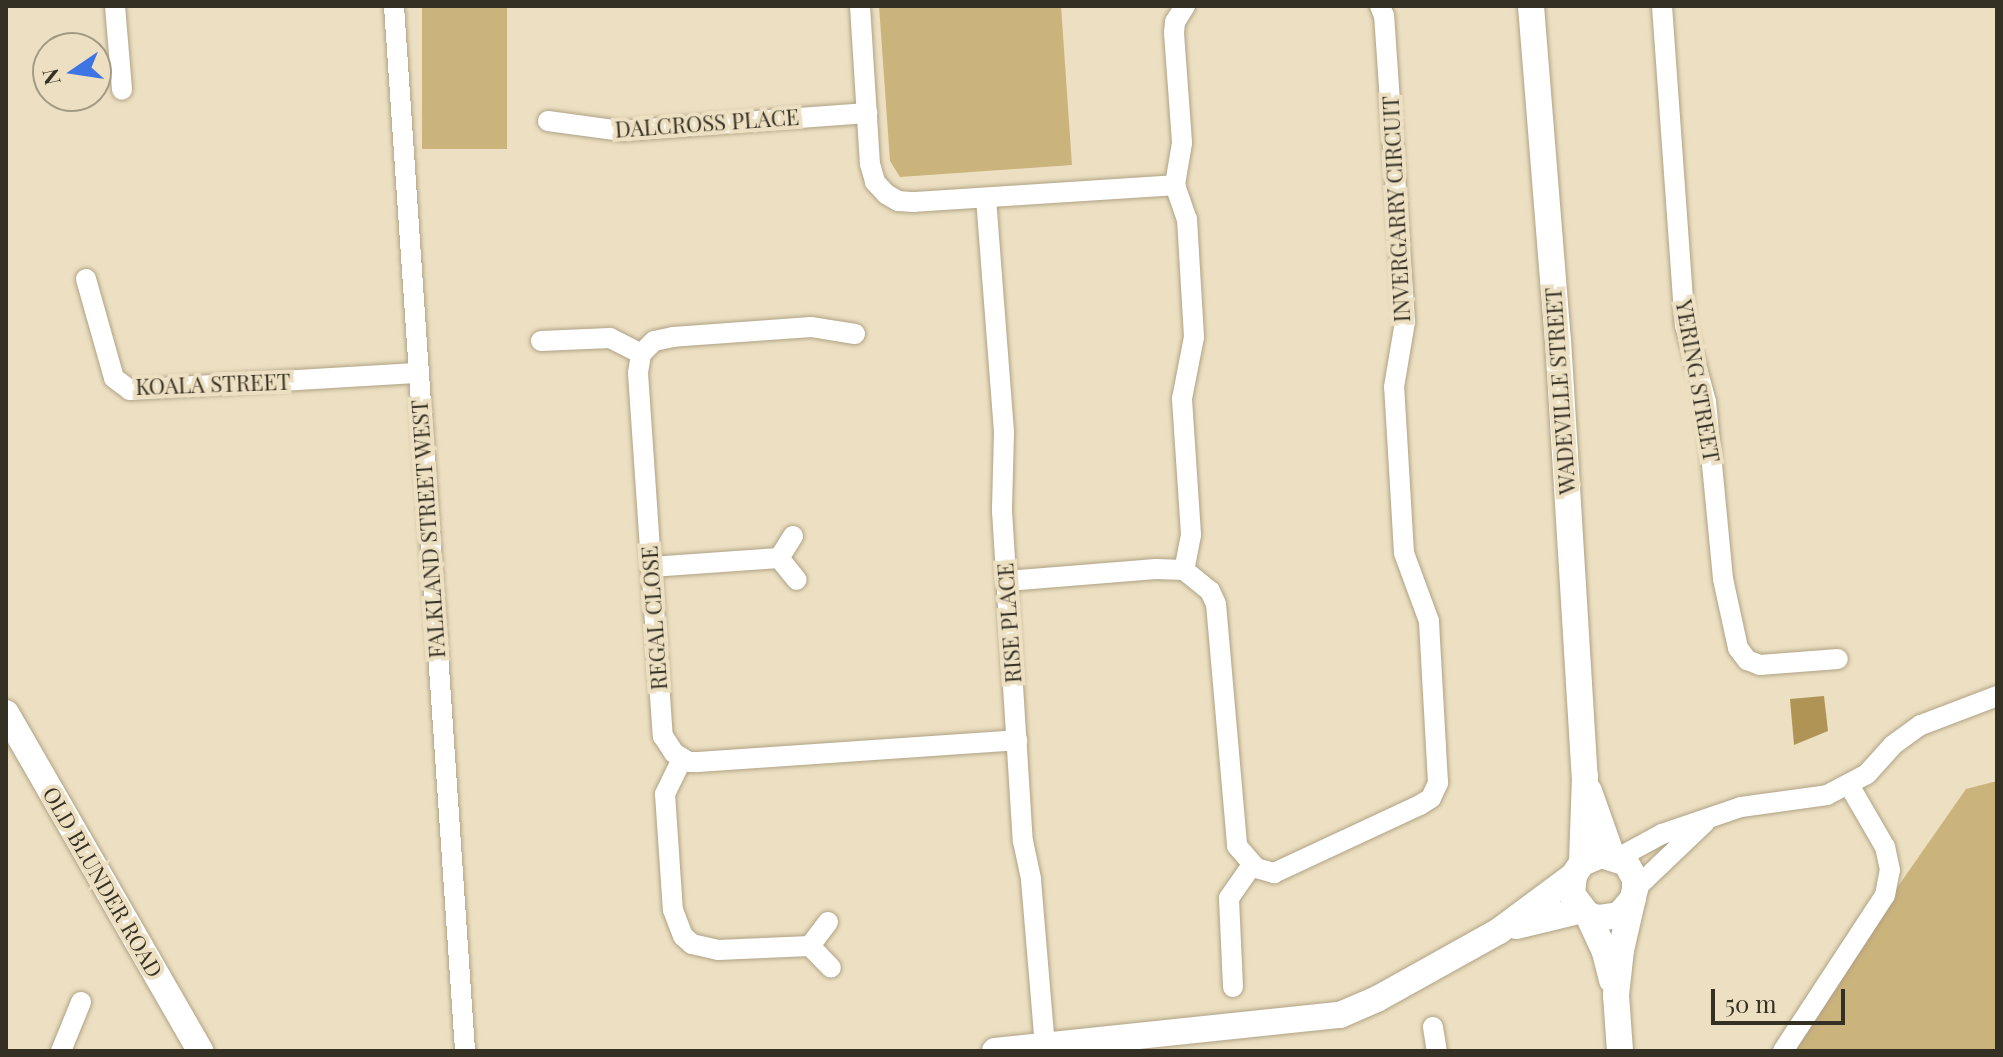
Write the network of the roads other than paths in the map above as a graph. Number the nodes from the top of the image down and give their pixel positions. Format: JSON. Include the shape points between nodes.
{"nodes":[{"id":1,"x":115,"y":6,"type":"edge"},
{"id":2,"x":394,"y":6,"type":"edge"},
{"id":3,"x":860,"y":6,"type":"edge"},
{"id":4,"x":1185,"y":6,"type":"edge"},
{"id":5,"x":1380,"y":6,"type":"edge"},
{"id":6,"x":1531,"y":6,"type":"edge"},
{"id":7,"x":1662,"y":6,"type":"edge"},
{"id":8,"x":122,"y":90,"type":"dead end"},
{"id":9,"x":867,"y":113,"type":"junction"},
{"id":10,"x":548,"y":121,"type":"dead end"},
{"id":11,"x":1175,"y":185,"type":"junction"},
{"id":12,"x":986,"y":198,"type":"junction"},
{"id":13,"x":86,"y":279,"type":"dead end"},
{"id":14,"x":855,"y":334,"type":"dead end"},
{"id":15,"x":541,"y":341,"type":"dead end"},
{"id":16,"x":641,"y":354,"type":"junction"},
{"id":17,"x":418,"y":373,"type":"junction"},
{"id":18,"x":793,"y":536,"type":"dead end"},
{"id":19,"x":779,"y":558,"type":"junction"},
{"id":20,"x":651,"y":567,"type":"junction"},
{"id":21,"x":1184,"y":570,"type":"junction"},
{"id":22,"x":797,"y":580,"type":"dead end"},
{"id":23,"x":1007,"y":581,"type":"junction"},
{"id":24,"x":1838,"y":659,"type":"dead end"},
{"id":25,"x":1997,"y":696,"type":"edge"},
{"id":26,"x":6,"y":713,"type":"edge"},
{"id":27,"x":1017,"y":740,"type":"junction"},
{"id":28,"x":682,"y":759,"type":"junction"},
{"id":29,"x":1585,"y":776,"type":"junction"},
{"id":30,"x":1849,"y":785,"type":"junction"},
{"id":31,"x":1705,"y":822,"type":"junction"},
{"id":32,"x":1615,"y":857,"type":"junction"},
{"id":33,"x":1252,"y":865,"type":"junction"},
{"id":34,"x":1578,"y":869,"type":"junction"},
{"id":35,"x":1634,"y":894,"type":"junction"},
{"id":36,"x":1585,"y":912,"type":"junction"},
{"id":37,"x":828,"y":922,"type":"dead end"},
{"id":38,"x":1499,"y":931,"type":"junction"},
{"id":39,"x":810,"y":946,"type":"junction"},
{"id":40,"x":831,"y":968,"type":"dead end"},
{"id":41,"x":1233,"y":987,"type":"dead end"},
{"id":42,"x":1616,"y":995,"type":"junction"},
{"id":43,"x":81,"y":1002,"type":"dead end"},
{"id":44,"x":1433,"y":1027,"type":"dead end"},
{"id":45,"x":1045,"y":1047,"type":"junction"},
{"id":46,"x":61,"y":1051,"type":"edge"},
{"id":47,"x":200,"y":1051,"type":"edge"},
{"id":48,"x":465,"y":1051,"type":"edge"},
{"id":49,"x":995,"y":1051,"type":"edge"},
{"id":50,"x":1437,"y":1051,"type":"edge"},
{"id":51,"x":1620,"y":1051,"type":"edge"},
{"id":52,"x":1783,"y":1051,"type":"edge"}],
"edges":[{"from":1,"to":8,"type":"street"},
{"from":2,"to":17,"type":"street","name":"FALKLAND STREET WEST"},
{"from":3,"to":9,"type":"street"},
{"from":4,"to":11,"type":"street","via":[[1175,22],[1182,143]]},
{"from":5,"to":33,"type":"street","name":"INVERGARRY CIRCUIT","via":[[1405,322],[1394,387],[1404,553],[1429,621],[1438,783],[1431,798],[1420,805],[1289,869],[1266,872]]},
{"from":6,"to":29,"type":"main road","name":"WADEVILLE STREET"},
{"from":7,"to":24,"type":"street","name":"YERING STREET","via":[[1685,325],[1706,402],[1723,579],[1738,648],[1760,665]]},
{"from":9,"to":10,"type":"street","name":"DALCROSS PLACE","via":[[622,131]]},
{"from":9,"to":12,"type":"street","via":[[870,164],[875,182],[886,194],[914,202]]},
{"from":11,"to":12,"type":"street"},
{"from":11,"to":21,"type":"street","via":[[1187,219],[1194,337],[1182,399],[1191,535]]},
{"from":12,"to":23,"type":"street","name":"RISE PLACE","via":[[1004,432]]},
{"from":13,"to":17,"type":"street","name":"KOALA STREET","via":[[114,378],[130,390]]},
{"from":14,"to":16,"type":"street","via":[[811,327],[673,337],[654,341]]},
{"from":15,"to":16,"type":"street","via":[[610,338]]},
{"from":16,"to":20,"type":"street","name":"REGAL CLOSE"},
{"from":17,"to":48,"type":"street","name":"FALKLAND STREET WEST"},
{"from":18,"to":19,"type":"street"},
{"from":19,"to":20,"type":"street"},
{"from":19,"to":22,"type":"street"},
{"from":20,"to":28,"type":"street","name":"REGAL CLOSE","via":[[663,736]]},
{"from":21,"to":23,"type":"street"},
{"from":21,"to":33,"type":"street","via":[[1204,585],[1216,604],[1233,831]]},
{"from":23,"to":27,"type":"street","name":"RISE PLACE"},
{"from":25,"to":30,"type":"street","via":[[1921,725]]},
{"from":26,"to":47,"type":"main road","name":"OLD BLUNDER ROAD"},
{"from":27,"to":28,"type":"street"},
{"from":27,"to":45,"type":"street","name":"RISE PLACE"},
{"from":28,"to":39,"type":"street","via":[[665,794],[673,910],[683,936],[692,944],[718,950]]},
{"from":29,"to":32,"type":"main road","name":"WADEVILLE STREET"},
{"from":29,"to":34,"type":"main road","name":"WADEVILLE STREET"},
{"from":30,"to":31,"type":"street","via":[[1809,800],[1741,807]]},
{"from":30,"to":52,"type":"street","via":[[1885,847],[1890,870],[1885,895]]},
{"from":31,"to":32,"type":"street","via":[[1662,834]]},
{"from":31,"to":35,"type":"street"},
{"from":32,"to":34,"type":"main road","via":[[1591,857]]},
{"from":32,"to":35,"type":"main road","via":[[1631,871]]},
{"from":33,"to":41,"type":"street","via":[[1229,898]]},
{"from":34,"to":36,"type":"main road","via":[[1572,894]]},
{"from":34,"to":38,"type":"main road"},
{"from":35,"to":36,"type":"main road","via":[[1619,915],[1598,918]]},
{"from":35,"to":42,"type":"main road"},
{"from":36,"to":38,"type":"main road"},
{"from":36,"to":42,"type":"main road","via":[[1605,952]]},
{"from":37,"to":39,"type":"street"},
{"from":38,"to":45,"type":"main road","via":[[1340,1015]]},
{"from":39,"to":40,"type":"street"},
{"from":42,"to":51,"type":"main road"},
{"from":43,"to":46,"type":"street"},
{"from":44,"to":50,"type":"street"},
{"from":45,"to":49,"type":"main road"}]}
